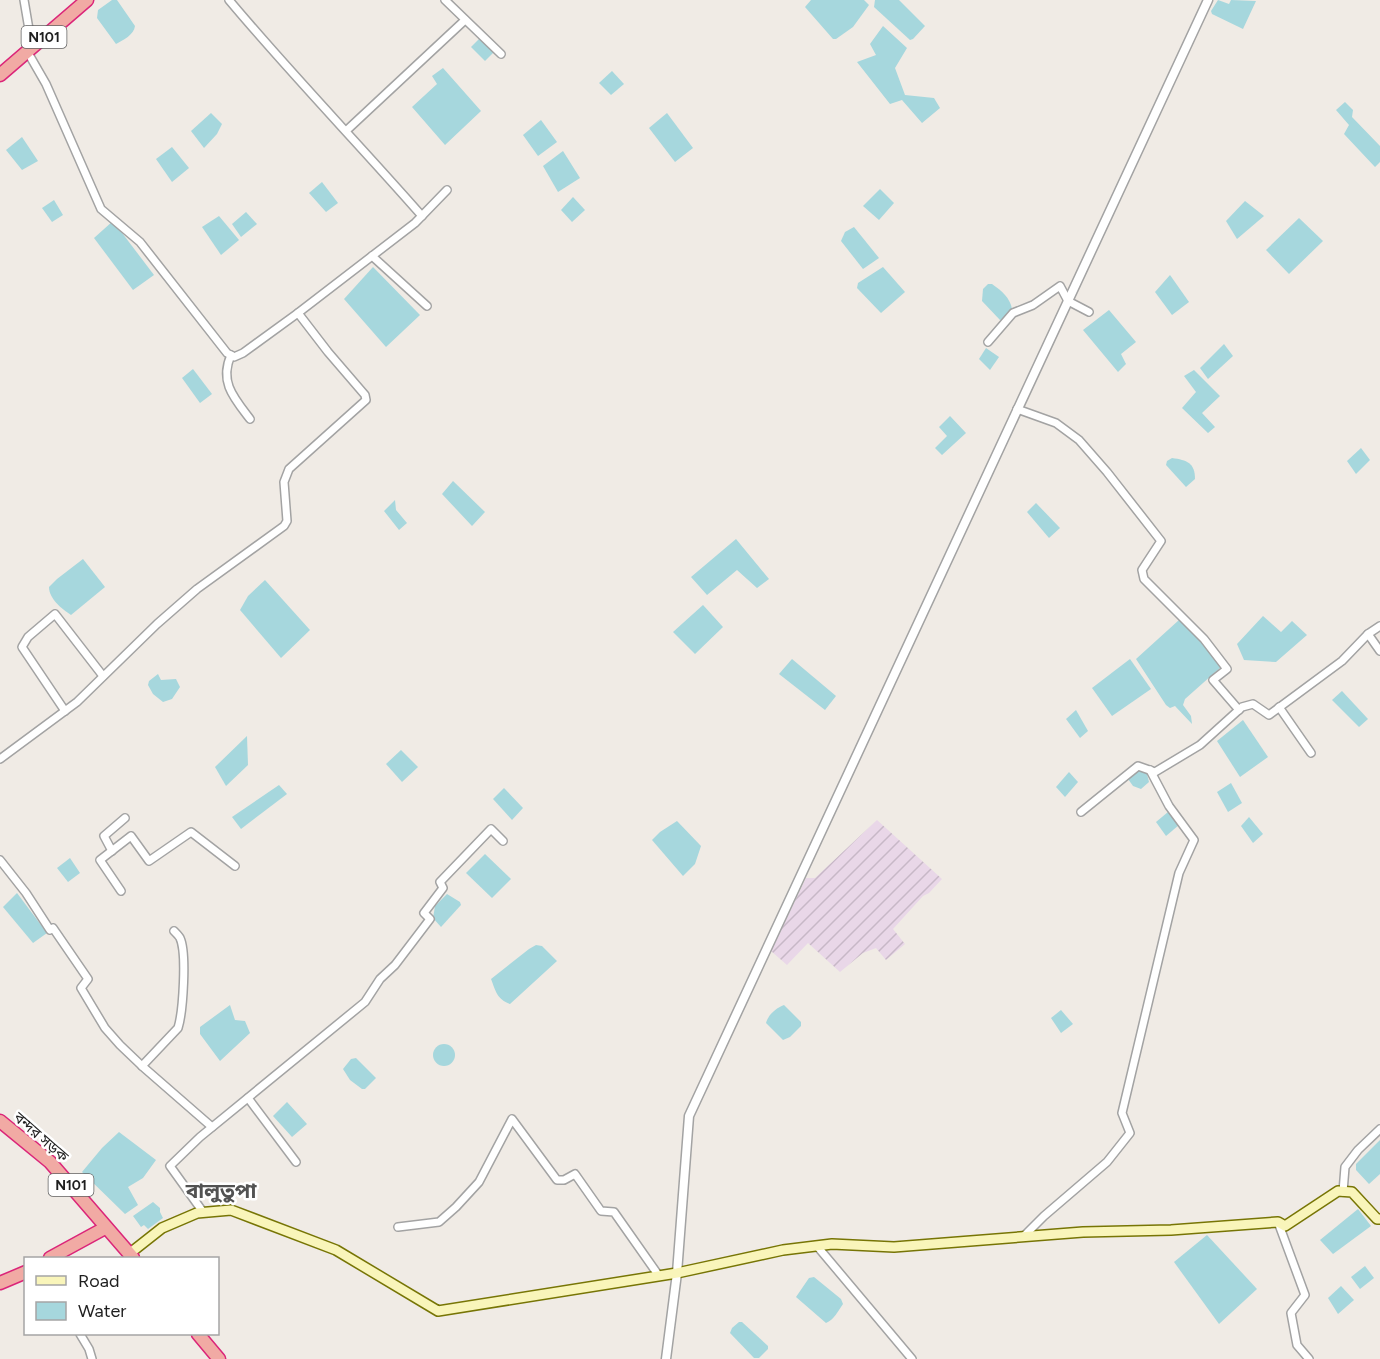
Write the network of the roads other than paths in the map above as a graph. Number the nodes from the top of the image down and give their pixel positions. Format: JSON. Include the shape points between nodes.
{"nodes":[{"id":1,"x":24,"y":0,"type":"edge"},
{"id":2,"x":87,"y":0,"type":"edge"},
{"id":3,"x":229,"y":0,"type":"edge"},
{"id":4,"x":445,"y":0,"type":"edge"},
{"id":5,"x":1208,"y":0,"type":"edge"},
{"id":6,"x":465,"y":20,"type":"junction"},
{"id":7,"x":30,"y":49,"type":"junction"},
{"id":8,"x":501,"y":54,"type":"dead end"},
{"id":9,"x":0,"y":75,"type":"edge"},
{"id":10,"x":347,"y":130,"type":"junction"},
{"id":11,"x":447,"y":190,"type":"dead end"},
{"id":12,"x":422,"y":216,"type":"junction"},
{"id":13,"x":372,"y":256,"type":"junction"},
{"id":14,"x":1068,"y":301,"type":"junction"},
{"id":15,"x":427,"y":306,"type":"dead end"},
{"id":16,"x":1089,"y":312,"type":"dead end"},
{"id":17,"x":298,"y":313,"type":"junction"},
{"id":18,"x":988,"y":342,"type":"dead end"},
{"id":19,"x":231,"y":355,"type":"junction"},
{"id":20,"x":1017,"y":409,"type":"junction"},
{"id":21,"x":250,"y":419,"type":"dead end"},
{"id":22,"x":1380,"y":626,"type":"edge"},
{"id":23,"x":1368,"y":634,"type":"junction"},
{"id":24,"x":1380,"y":651,"type":"edge"},
{"id":25,"x":103,"y":676,"type":"junction"},
{"id":26,"x":1279,"y":707,"type":"junction"},
{"id":27,"x":1239,"y":710,"type":"junction"},
{"id":28,"x":64,"y":711,"type":"junction"},
{"id":29,"x":1311,"y":753,"type":"dead end"},
{"id":30,"x":0,"y":759,"type":"edge"},
{"id":31,"x":1150,"y":770,"type":"junction"},
{"id":32,"x":1081,"y":812,"type":"dead end"},
{"id":33,"x":125,"y":818,"type":"dead end"},
{"id":34,"x":503,"y":841,"type":"dead end"},
{"id":35,"x":112,"y":851,"type":"junction"},
{"id":36,"x":0,"y":860,"type":"edge"},
{"id":37,"x":235,"y":866,"type":"dead end"},
{"id":38,"x":121,"y":891,"type":"dead end"},
{"id":39,"x":174,"y":931,"type":"dead end"},
{"id":40,"x":142,"y":1066,"type":"junction"},
{"id":41,"x":249,"y":1098,"type":"junction"},
{"id":42,"x":0,"y":1121,"type":"edge"},
{"id":43,"x":212,"y":1127,"type":"junction"},
{"id":44,"x":1380,"y":1129,"type":"edge"},
{"id":45,"x":296,"y":1162,"type":"dead end"},
{"id":46,"x":1343,"y":1192,"type":"junction"},
{"id":47,"x":203,"y":1212,"type":"junction"},
{"id":48,"x":1380,"y":1219,"type":"edge"},
{"id":49,"x":1278,"y":1222,"type":"junction"},
{"id":50,"x":398,"y":1227,"type":"dead end"},
{"id":51,"x":105,"y":1228,"type":"junction"},
{"id":52,"x":1023,"y":1237,"type":"junction"},
{"id":53,"x":817,"y":1246,"type":"junction"},
{"id":54,"x":131,"y":1256,"type":"edge"},
{"id":55,"x":52,"y":1257,"type":"edge"},
{"id":56,"x":24,"y":1273,"type":"edge"},
{"id":57,"x":677,"y":1273,"type":"junction"},
{"id":58,"x":659,"y":1276,"type":"junction"},
{"id":59,"x":0,"y":1283,"type":"edge"},
{"id":60,"x":81,"y":1335,"type":"edge"},
{"id":61,"x":199,"y":1335,"type":"edge"},
{"id":62,"x":92,"y":1359,"type":"edge"},
{"id":63,"x":219,"y":1359,"type":"edge"},
{"id":64,"x":666,"y":1359,"type":"edge"},
{"id":65,"x":912,"y":1359,"type":"edge"},
{"id":66,"x":1309,"y":1359,"type":"edge"}],
"edges":[{"from":1,"to":7,"type":"street"},
{"from":2,"to":7,"type":"highway","number":"N101"},
{"from":3,"to":10,"type":"street"},
{"from":4,"to":6,"type":"street"},
{"from":5,"to":14,"type":"street"},
{"from":6,"to":8,"type":"street"},
{"from":6,"to":10,"type":"street"},
{"from":7,"to":9,"type":"highway","number":"N101"},
{"from":7,"to":19,"type":"street","via":[[101,209],[140,242]]},
{"from":10,"to":12,"type":"street"},
{"from":11,"to":12,"type":"street"},
{"from":12,"to":13,"type":"street"},
{"from":13,"to":15,"type":"street"},
{"from":13,"to":17,"type":"street"},
{"from":14,"to":16,"type":"street"},
{"from":14,"to":18,"type":"street","via":[[1060,286],[1033,305],[1013,313]]},
{"from":14,"to":20,"type":"street"},
{"from":17,"to":19,"type":"street","via":[[243,353]]},
{"from":17,"to":25,"type":"street","via":[[365,395],[364,403],[289,469],[284,482],[284,526],[197,589]]},
{"from":19,"to":21,"type":"street","via":[[228,390]]},
{"from":20,"to":27,"type":"street","via":[[1056,423],[1079,440],[1161,541],[1142,570],[1144,579],[1204,639],[1227,669],[1213,680]]},
{"from":20,"to":57,"type":"street","via":[[689,1116]]},
{"from":22,"to":23,"type":"street"},
{"from":23,"to":24,"type":"street"},
{"from":23,"to":26,"type":"street","via":[[1342,661]]},
{"from":25,"to":28,"type":"street"},
{"from":25,"to":28,"type":"street","via":[[54,614],[28,636],[22,647]]},
{"from":26,"to":27,"type":"street","via":[[1269,715],[1253,704]]},
{"from":26,"to":29,"type":"street"},
{"from":27,"to":31,"type":"street","via":[[1200,745],[1155,772]]},
{"from":28,"to":30,"type":"street"},
{"from":31,"to":32,"type":"street","via":[[1138,766]]},
{"from":31,"to":52,"type":"street","via":[[1169,806],[1194,840],[1179,873],[1122,1113],[1130,1133],[1107,1162]]},
{"from":33,"to":35,"type":"street","via":[[104,836]]},
{"from":34,"to":41,"type":"street","via":[[491,829],[440,882],[442,888],[424,913],[430,919],[365,1002]]},
{"from":35,"to":37,"type":"street","via":[[131,836],[148,861],[191,832]]},
{"from":35,"to":38,"type":"street","via":[[100,860]]},
{"from":36,"to":40,"type":"street","via":[[88,979],[81,988],[105,1028]]},
{"from":39,"to":40,"type":"street","via":[[182,947],[184,995],[180,1020]]},
{"from":40,"to":43,"type":"street"},
{"from":41,"to":43,"type":"street"},
{"from":41,"to":45,"type":"street"},
{"from":42,"to":51,"type":"highway","name":"বন্দর সড়ক","number":"N101","via":[[51,1162]]},
{"from":43,"to":47,"type":"street","via":[[170,1166]]},
{"from":44,"to":46,"type":"street","via":[[1345,1167]]},
{"from":46,"to":48,"type":"main road","via":[[1352,1192]]},
{"from":46,"to":49,"type":"main road","via":[[1338,1191],[1285,1226]]},
{"from":47,"to":54,"type":"main road","via":[[162,1228]]},
{"from":47,"to":58,"type":"main road","via":[[231,1210],[336,1250],[438,1311]]},
{"from":49,"to":52,"type":"main road"},
{"from":49,"to":66,"type":"street","via":[[1305,1295],[1291,1313],[1297,1345]]},
{"from":50,"to":58,"type":"street","via":[[439,1222],[456,1207],[479,1182],[512,1119],[557,1180],[575,1174],[601,1211],[614,1212]]},
{"from":51,"to":54,"type":"highway","name":"বন্দর সড়ক","number":"N101"},
{"from":51,"to":55,"type":"highway"},
{"from":52,"to":53,"type":"main road","via":[[894,1247]]},
{"from":53,"to":57,"type":"main road"},
{"from":53,"to":65,"type":"street"},
{"from":56,"to":59,"type":"highway"},
{"from":57,"to":58,"type":"main road"},
{"from":57,"to":64,"type":"street"},
{"from":60,"to":62,"type":"street"},
{"from":61,"to":63,"type":"highway"}]}
